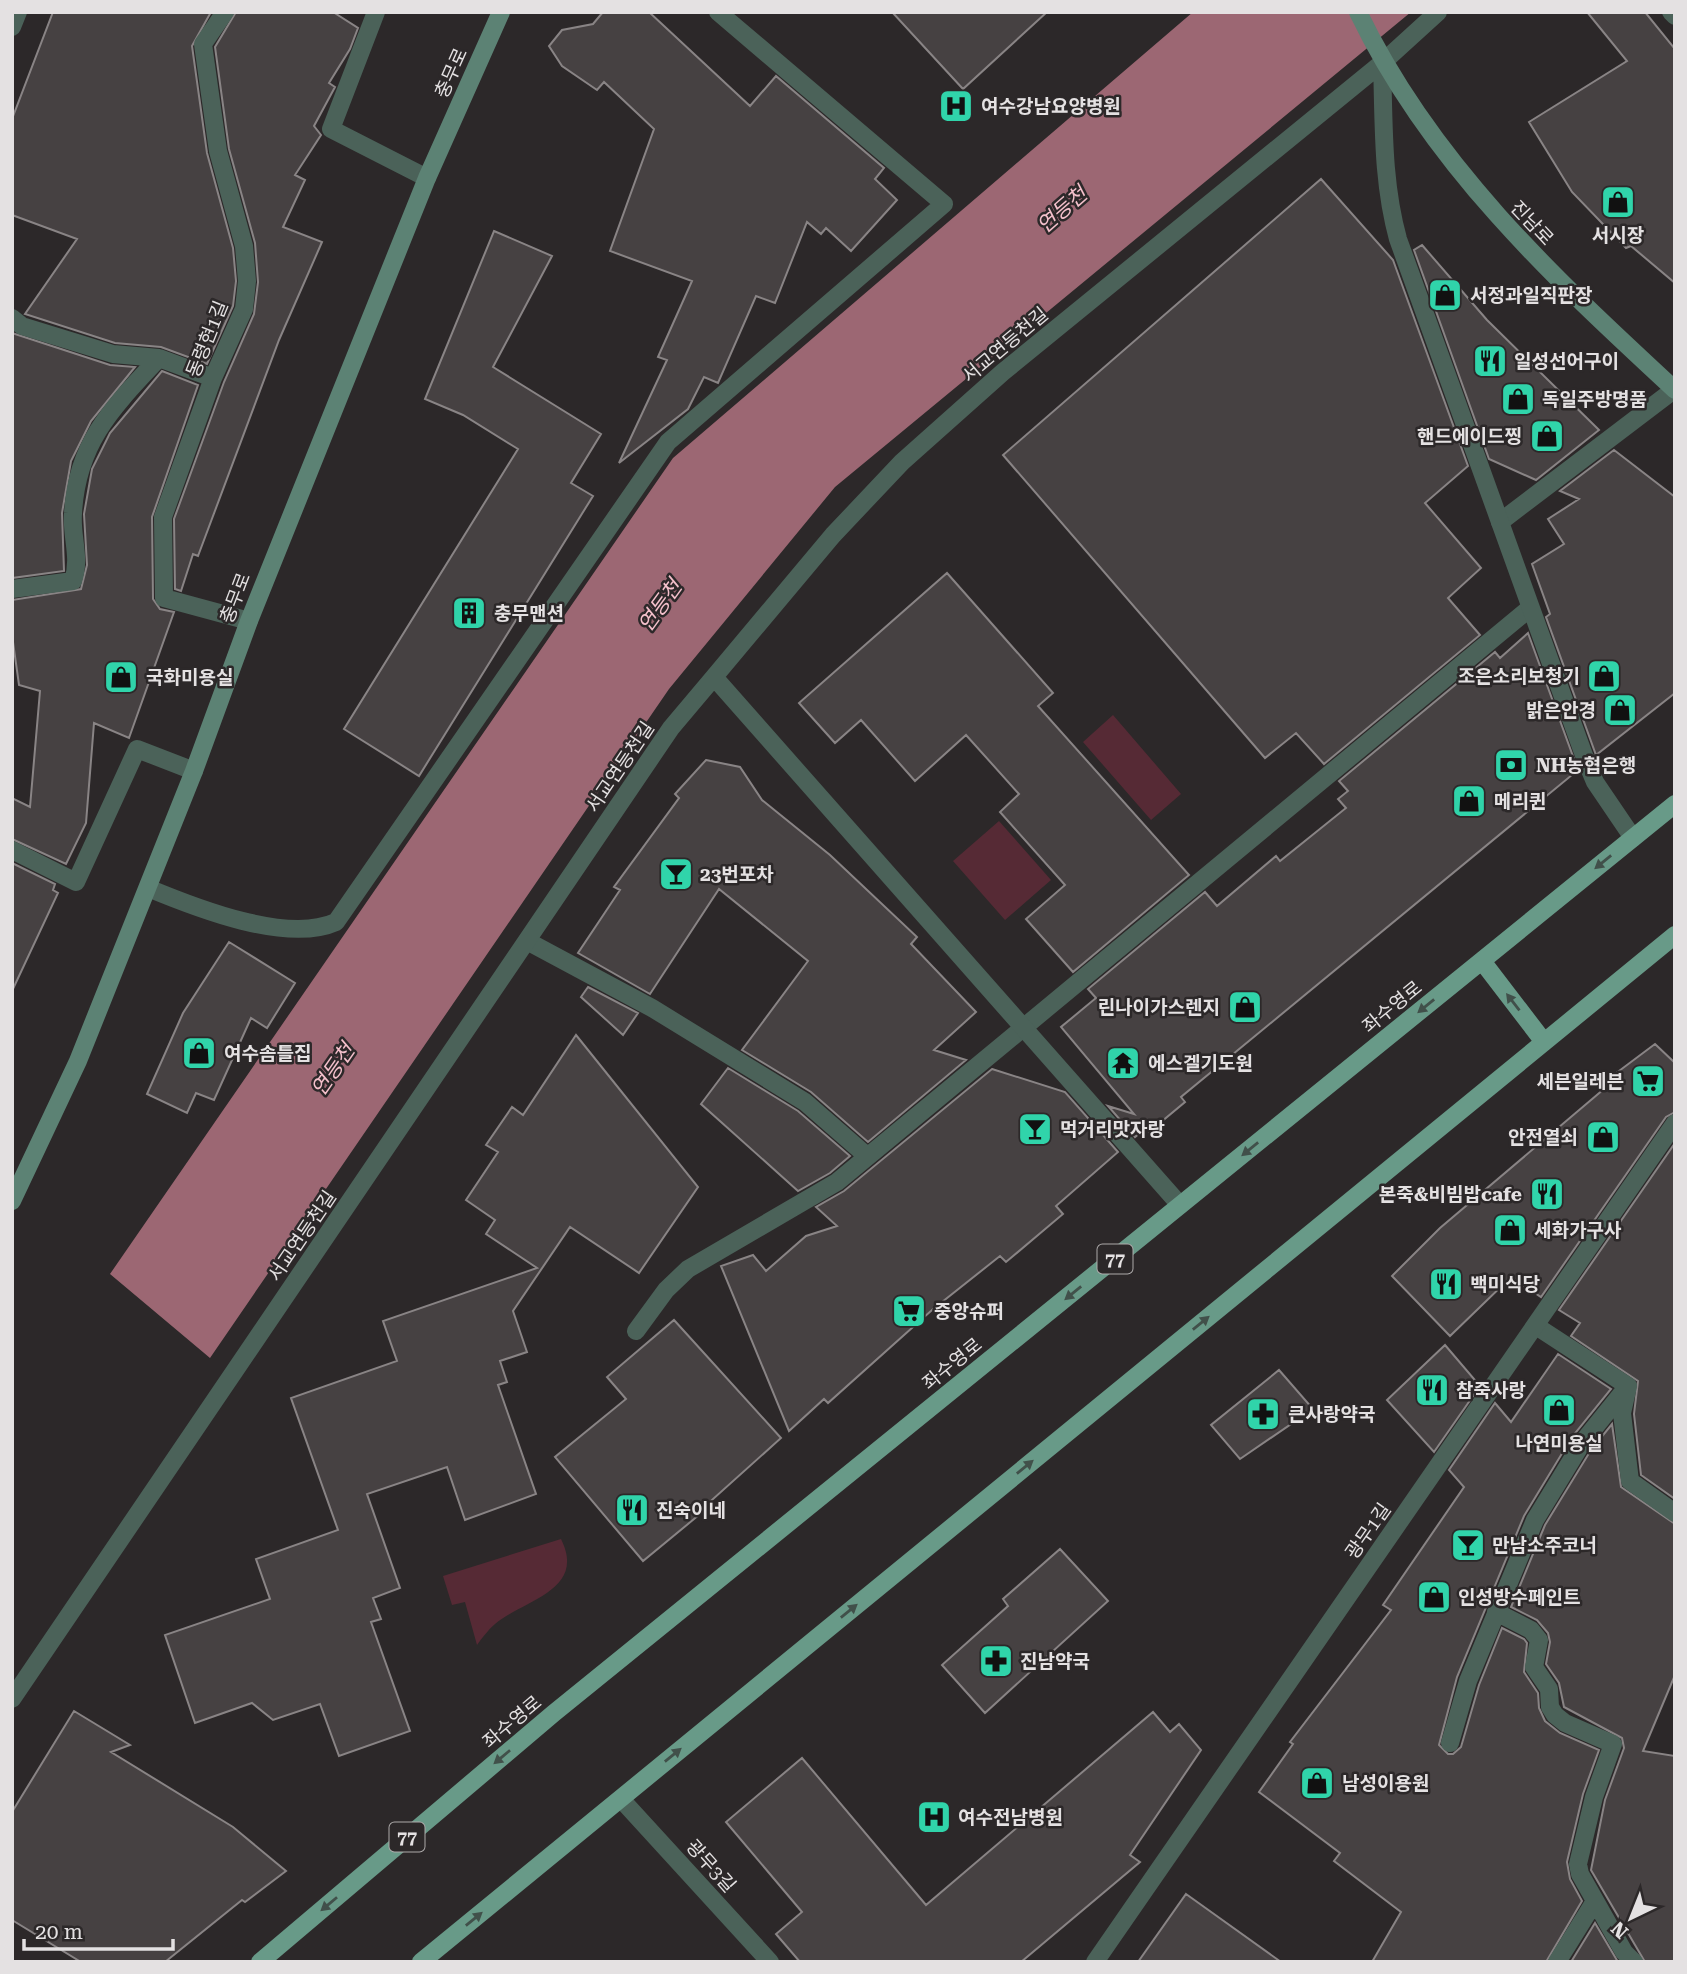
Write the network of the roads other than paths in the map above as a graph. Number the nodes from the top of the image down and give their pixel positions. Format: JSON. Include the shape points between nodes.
{"nodes":[{"id":1,"x":18,"y":12,"type":"edge"},
{"id":2,"x":225,"y":12,"type":"edge"},
{"id":3,"x":376,"y":12,"type":"edge"},
{"id":4,"x":500,"y":12,"type":"edge"},
{"id":5,"x":718,"y":12,"type":"edge"},
{"id":6,"x":1358,"y":12,"type":"edge"},
{"id":7,"x":1438,"y":12,"type":"edge"},
{"id":8,"x":12,"y":27,"type":"edge"},
{"id":9,"x":1382,"y":63,"type":"junction"},
{"id":10,"x":427,"y":178,"type":"junction"},
{"id":11,"x":12,"y":318,"type":"edge"},
{"id":12,"x":159,"y":358,"type":"junction"},
{"id":13,"x":213,"y":379,"type":"junction"},
{"id":14,"x":1675,"y":390,"type":"edge"},
{"id":15,"x":1500,"y":522,"type":"junction"},
{"id":16,"x":12,"y":589,"type":"edge"},
{"id":17,"x":1530,"y":608,"type":"junction"},
{"id":18,"x":248,"y":621,"type":"junction"},
{"id":19,"x":714,"y":677,"type":"junction"},
{"id":20,"x":194,"y":771,"type":"junction"},
{"id":21,"x":1675,"y":804,"type":"edge"},
{"id":22,"x":1633,"y":838,"type":"junction"},
{"id":23,"x":12,"y":850,"type":"edge"},
{"id":24,"x":148,"y":888,"type":"junction"},
{"id":25,"x":1675,"y":935,"type":"edge"},
{"id":26,"x":527,"y":941,"type":"junction"},
{"id":27,"x":1482,"y":961,"type":"junction"},
{"id":28,"x":1023,"y":1026,"type":"junction"},
{"id":29,"x":1544,"y":1042,"type":"junction"},
{"id":30,"x":1675,"y":1123,"type":"edge"},
{"id":31,"x":867,"y":1156,"type":"junction"},
{"id":32,"x":12,"y":1201,"type":"edge"},
{"id":33,"x":1180,"y":1205,"type":"junction"},
{"id":34,"x":1536,"y":1326,"type":"junction"},
{"id":35,"x":636,"y":1331,"type":"dead end"},
{"id":36,"x":1628,"y":1386,"type":"junction"},
{"id":37,"x":1675,"y":1513,"type":"edge"},
{"id":38,"x":1496,"y":1612,"type":"junction"},
{"id":39,"x":12,"y":1699,"type":"edge"},
{"id":40,"x":1450,"y":1743,"type":"dead end"},
{"id":41,"x":621,"y":1798,"type":"junction"},
{"id":42,"x":1595,"y":1901,"type":"junction"},
{"id":43,"x":260,"y":1962,"type":"edge"},
{"id":44,"x":421,"y":1962,"type":"edge"},
{"id":45,"x":770,"y":1962,"type":"edge"},
{"id":46,"x":1096,"y":1962,"type":"edge"},
{"id":47,"x":1557,"y":1962,"type":"edge"},
{"id":48,"x":1634,"y":1962,"type":"edge"}],
"edges":[{"from":1,"to":8,"type":"street"},
{"from":2,"to":13,"type":"street","name":"동령현1길","via":[[203,44],[218,151],[244,246],[247,282],[244,309]]},
{"from":3,"to":10,"type":"street","via":[[331,129]]},
{"from":4,"to":10,"type":"street","name":"충무로"},
{"from":5,"to":24,"type":"street","via":[[944,204],[668,442],[337,922],[311,929],[249,922]]},
{"from":6,"to":9,"type":"street","name":"진남로"},
{"from":7,"to":9,"type":"street","name":"서교연등천길"},
{"from":9,"to":14,"type":"street","name":"진남로","via":[[1447,158],[1506,227],[1580,304]]},
{"from":9,"to":15,"type":"street","via":[[1389,204]]},
{"from":9,"to":19,"type":"street","name":"서교연등천길","via":[[1003,372],[902,462],[833,535]]},
{"from":10,"to":18,"type":"street","name":"충무로"},
{"from":11,"to":12,"type":"street","via":[[22,326],[113,354]]},
{"from":12,"to":13,"type":"street"},
{"from":12,"to":16,"type":"street","via":[[120,400],[87,448],[76,481],[73,517],[79,565],[73,581]]},
{"from":13,"to":18,"type":"street","name":"동령현1길","via":[[163,517],[164,598]]},
{"from":14,"to":15,"type":"street"},
{"from":15,"to":17,"type":"street"},
{"from":17,"to":22,"type":"street","via":[[1595,782]]},
{"from":17,"to":28,"type":"street"},
{"from":18,"to":20,"type":"street","name":"충무로"},
{"from":19,"to":26,"type":"street","name":"서교연등천길","via":[[671,728]]},
{"from":19,"to":28,"type":"street"},
{"from":20,"to":23,"type":"street","via":[[137,748],[76,883]]},
{"from":20,"to":24,"type":"street","name":"충무로"},
{"from":21,"to":22,"type":"main road","name":"좌수영로","number":"77"},
{"from":22,"to":27,"type":"main road","name":"좌수영로","number":"77","one_way":true},
{"from":24,"to":32,"type":"street","name":"충무로","via":[[78,1062]]},
{"from":25,"to":29,"type":"main road"},
{"from":26,"to":31,"type":"street","via":[[652,1008],[805,1102]]},
{"from":26,"to":39,"type":"street","name":"서교연등천길"},
{"from":29,"to":27,"type":"main road","one_way":true},
{"from":27,"to":33,"type":"main road","name":"좌수영로","number":"77","one_way":true},
{"from":28,"to":31,"type":"street"},
{"from":28,"to":33,"type":"street"},
{"from":41,"to":29,"type":"main road","one_way":true},
{"from":30,"to":34,"type":"street","name":"광무1길"},
{"from":31,"to":35,"type":"street","via":[[826,1189],[688,1269]]},
{"from":33,"to":43,"type":"main road","name":"좌수영로","number":"77","one_way":true,"via":[[554,1713]]},
{"from":34,"to":36,"type":"street"},
{"from":34,"to":46,"type":"street","name":"광무1길"},
{"from":36,"to":37,"type":"street","via":[[1622,1413],[1630,1481]]},
{"from":36,"to":38,"type":"street","via":[[1582,1443],[1535,1520]]},
{"from":38,"to":40,"type":"street","via":[[1468,1681]]},
{"from":38,"to":42,"type":"street","via":[[1531,1630],[1539,1640],[1534,1667],[1549,1689],[1555,1715],[1613,1744],[1578,1864]]},
{"from":44,"to":41,"type":"main road","one_way":true},
{"from":41,"to":45,"type":"street","name":"광무3길"},
{"from":42,"to":47,"type":"street"},
{"from":42,"to":48,"type":"street"}]}
